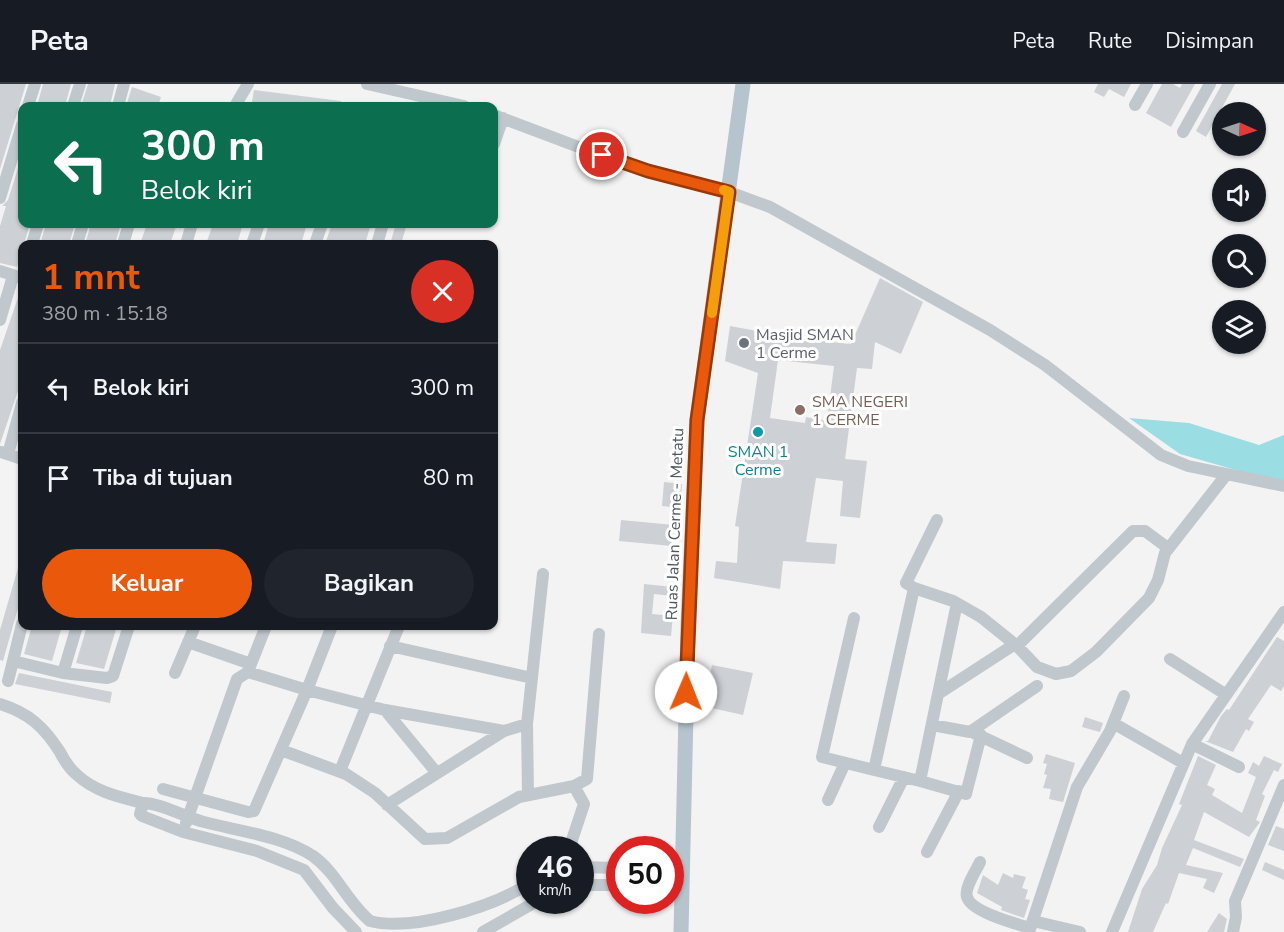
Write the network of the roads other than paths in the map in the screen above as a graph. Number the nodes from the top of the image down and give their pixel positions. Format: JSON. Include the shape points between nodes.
{"nodes":[{"id":1,"x":35,"y":84,"type":"edge"},
{"id":2,"x":80,"y":84,"type":"edge"},
{"id":3,"x":124,"y":84,"type":"edge"},
{"id":4,"x":248,"y":84,"type":"edge"},
{"id":5,"x":367,"y":84,"type":"edge"},
{"id":6,"x":743,"y":84,"type":"edge"},
{"id":7,"x":1148,"y":84,"type":"edge"},
{"id":8,"x":1210,"y":84,"type":"edge"},
{"id":9,"x":29,"y":102,"type":"edge"},
{"id":10,"x":74,"y":102,"type":"edge"},
{"id":11,"x":119,"y":102,"type":"edge"},
{"id":12,"x":237,"y":102,"type":"edge"},
{"id":13,"x":446,"y":102,"type":"edge"},
{"id":14,"x":1135,"y":105,"type":"dead end"},
{"id":15,"x":498,"y":116,"type":"edge"},
{"id":16,"x":1183,"y":132,"type":"dead end"},
{"id":17,"x":18,"y":138,"type":"edge"},
{"id":18,"x":729,"y":192,"type":"junction"},
{"id":19,"x":0,"y":198,"type":"edge"},
{"id":20,"x":0,"y":271,"type":"edge"},
{"id":21,"x":18,"y":276,"type":"edge"},
{"id":22,"x":18,"y":281,"type":"edge"},
{"id":23,"x":0,"y":320,"type":"edge"},
{"id":24,"x":18,"y":414,"type":"edge"},
{"id":25,"x":4,"y":453,"type":"edge"},
{"id":26,"x":1226,"y":475,"type":"junction"},
{"id":27,"x":1284,"y":486,"type":"edge"},
{"id":28,"x":937,"y":520,"type":"dead end"},
{"id":29,"x":1168,"y":548,"type":"junction"},
{"id":30,"x":543,"y":574,"type":"dead end"},
{"id":31,"x":914,"y":588,"type":"junction"},
{"id":32,"x":957,"y":603,"type":"junction"},
{"id":33,"x":1284,"y":612,"type":"edge"},
{"id":34,"x":854,"y":618,"type":"dead end"},
{"id":35,"x":21,"y":630,"type":"edge"},
{"id":36,"x":76,"y":630,"type":"edge"},
{"id":37,"x":128,"y":630,"type":"edge"},
{"id":38,"x":193,"y":630,"type":"edge"},
{"id":39,"x":264,"y":630,"type":"edge"},
{"id":40,"x":330,"y":630,"type":"edge"},
{"id":41,"x":397,"y":630,"type":"edge"},
{"id":42,"x":599,"y":634,"type":"dead end"},
{"id":43,"x":188,"y":642,"type":"junction"},
{"id":44,"x":1016,"y":645,"type":"junction"},
{"id":45,"x":390,"y":646,"type":"junction"},
{"id":46,"x":1170,"y":659,"type":"dead end"},
{"id":47,"x":13,"y":661,"type":"junction"},
{"id":48,"x":250,"y":668,"type":"junction"},
{"id":49,"x":63,"y":673,"type":"junction"},
{"id":50,"x":175,"y":673,"type":"dead end"},
{"id":51,"x":532,"y":678,"type":"junction"},
{"id":52,"x":8,"y":681,"type":"dead end"},
{"id":53,"x":1037,"y":686,"type":"dead end"},
{"id":54,"x":307,"y":690,"type":"junction"},
{"id":55,"x":938,"y":694,"type":"junction"},
{"id":56,"x":1225,"y":694,"type":"junction"},
{"id":57,"x":1124,"y":696,"type":"dead end"},
{"id":58,"x":0,"y":704,"type":"edge"},
{"id":59,"x":367,"y":704,"type":"junction"},
{"id":60,"x":385,"y":710,"type":"junction"},
{"id":61,"x":1113,"y":723,"type":"junction"},
{"id":62,"x":527,"y":724,"type":"junction"},
{"id":63,"x":932,"y":725,"type":"junction"},
{"id":64,"x":504,"y":731,"type":"junction"},
{"id":65,"x":975,"y":734,"type":"junction"},
{"id":66,"x":1192,"y":744,"type":"junction"},
{"id":67,"x":281,"y":750,"type":"junction"},
{"id":68,"x":1027,"y":758,"type":"dead end"},
{"id":69,"x":845,"y":763,"type":"junction"},
{"id":70,"x":1183,"y":763,"type":"junction"},
{"id":71,"x":1239,"y":766,"type":"dead end"},
{"id":72,"x":874,"y":770,"type":"junction"},
{"id":73,"x":340,"y":771,"type":"junction"},
{"id":74,"x":436,"y":772,"type":"junction"},
{"id":75,"x":903,"y":777,"type":"junction"},
{"id":76,"x":920,"y":781,"type":"junction"},
{"id":77,"x":1284,"y":785,"type":"edge"},
{"id":78,"x":574,"y":786,"type":"junction"},
{"id":79,"x":163,"y":789,"type":"dead end"},
{"id":80,"x":958,"y":791,"type":"junction"},
{"id":81,"x":528,"y":795,"type":"junction"},
{"id":82,"x":197,"y":798,"type":"junction"},
{"id":83,"x":828,"y":800,"type":"dead end"},
{"id":84,"x":143,"y":803,"type":"junction"},
{"id":85,"x":387,"y":805,"type":"junction"},
{"id":86,"x":1278,"y":812,"type":"edge"},
{"id":87,"x":188,"y":817,"type":"junction"},
{"id":88,"x":879,"y":827,"type":"dead end"},
{"id":89,"x":183,"y":832,"type":"junction"},
{"id":90,"x":573,"y":836,"type":"edge"},
{"id":91,"x":678,"y":836,"type":"edge"},
{"id":92,"x":927,"y":852,"type":"dead end"},
{"id":93,"x":980,"y":862,"type":"dead end"},
{"id":94,"x":516,"y":891,"type":"edge"},
{"id":95,"x":505,"y":898,"type":"junction"},
{"id":96,"x":482,"y":911,"type":"junction"},
{"id":97,"x":517,"y":914,"type":"edge"},
{"id":98,"x":679,"y":914,"type":"edge"},
{"id":99,"x":514,"y":916,"type":"junction"},
{"id":100,"x":1031,"y":927,"type":"edge"},
{"id":101,"x":487,"y":930,"type":"edge"},
{"id":102,"x":382,"y":931,"type":"edge"},
{"id":103,"x":356,"y":932,"type":"edge"},
{"id":104,"x":681,"y":932,"type":"edge"},
{"id":105,"x":1080,"y":932,"type":"edge"},
{"id":106,"x":1112,"y":932,"type":"edge"},
{"id":107,"x":1233,"y":932,"type":"edge"}],
"edges":[{"from":1,"to":9,"type":"street"},
{"from":2,"to":10,"type":"street"},
{"from":3,"to":11,"type":"street"},
{"from":4,"to":12,"type":"street"},
{"from":5,"to":13,"type":"street"},
{"from":6,"to":18,"type":"main road","name":"Ruas Jalan Cerme - Metatu"},
{"from":7,"to":14,"type":"street"},
{"from":8,"to":16,"type":"street"},
{"from":15,"to":18,"type":"street","via":[[621,163]]},
{"from":17,"to":19,"type":"street"},
{"from":18,"to":26,"type":"street","via":[[770,207],[990,330],[1046,365],[1161,455]]},
{"from":18,"to":91,"type":"main road","name":"Ruas Jalan Cerme - Metatu","via":[[697,420]]},
{"from":20,"to":21,"type":"street"},
{"from":22,"to":23,"type":"street"},
{"from":24,"to":25,"type":"street"},
{"from":26,"to":27,"type":"street"},
{"from":26,"to":29,"type":"street"},
{"from":28,"to":31,"type":"street","via":[[906,583]]},
{"from":29,"to":44,"type":"street","via":[[1145,531],[1133,531]]},
{"from":29,"to":44,"type":"street","via":[[1149,598],[1096,652],[1071,671],[1056,674],[1045,670]]},
{"from":30,"to":51,"type":"street"},
{"from":31,"to":32,"type":"street"},
{"from":31,"to":72,"type":"street"},
{"from":32,"to":44,"type":"street"},
{"from":32,"to":55,"type":"street"},
{"from":33,"to":56,"type":"street"},
{"from":34,"to":69,"type":"street","via":[[822,757]]},
{"from":35,"to":47,"type":"street"},
{"from":36,"to":49,"type":"street"},
{"from":37,"to":49,"type":"street","via":[[113,676]]},
{"from":38,"to":43,"type":"street"},
{"from":39,"to":48,"type":"street"},
{"from":40,"to":54,"type":"street"},
{"from":41,"to":45,"type":"street"},
{"from":42,"to":78,"type":"street","via":[[587,779]]},
{"from":43,"to":48,"type":"street"},
{"from":43,"to":50,"type":"street"},
{"from":44,"to":55,"type":"street"},
{"from":45,"to":51,"type":"street"},
{"from":45,"to":59,"type":"street"},
{"from":46,"to":56,"type":"street"},
{"from":47,"to":49,"type":"street"},
{"from":47,"to":52,"type":"street"},
{"from":48,"to":54,"type":"street"},
{"from":48,"to":82,"type":"street","via":[[237,680]]},
{"from":51,"to":62,"type":"street"},
{"from":53,"to":65,"type":"street"},
{"from":54,"to":59,"type":"street"},
{"from":54,"to":67,"type":"street"},
{"from":55,"to":63,"type":"street"},
{"from":56,"to":66,"type":"street"},
{"from":57,"to":61,"type":"street"},
{"from":58,"to":84,"type":"street","via":[[37,722],[69,768],[87,783],[111,795]]},
{"from":59,"to":60,"type":"street"},
{"from":59,"to":73,"type":"street"},
{"from":60,"to":64,"type":"street"},
{"from":60,"to":74,"type":"street"},
{"from":61,"to":70,"type":"street"},
{"from":61,"to":100,"type":"street","via":[[1077,787]]},
{"from":62,"to":64,"type":"street"},
{"from":62,"to":81,"type":"street"},
{"from":63,"to":65,"type":"street"},
{"from":63,"to":76,"type":"street"},
{"from":64,"to":74,"type":"street"},
{"from":65,"to":68,"type":"street"},
{"from":65,"to":80,"type":"street","via":[[966,794]]},
{"from":66,"to":70,"type":"street"},
{"from":66,"to":71,"type":"street"},
{"from":67,"to":73,"type":"street"},
{"from":67,"to":82,"type":"street","via":[[254,811]]},
{"from":69,"to":72,"type":"street"},
{"from":69,"to":83,"type":"street"},
{"from":70,"to":106,"type":"street"},
{"from":72,"to":75,"type":"street"},
{"from":73,"to":85,"type":"street"},
{"from":74,"to":85,"type":"street"},
{"from":75,"to":76,"type":"street"},
{"from":75,"to":88,"type":"street"},
{"from":76,"to":80,"type":"street"},
{"from":77,"to":86,"type":"street"},
{"from":78,"to":81,"type":"street"},
{"from":78,"to":90,"type":"street","via":[[584,804]]},
{"from":79,"to":82,"type":"street"},
{"from":80,"to":92,"type":"street"},
{"from":81,"to":85,"type":"street","via":[[447,838],[434,841],[418,835]]},
{"from":82,"to":87,"type":"street"},
{"from":84,"to":87,"type":"street"},
{"from":84,"to":89,"type":"street","via":[[142,816]]},
{"from":86,"to":107,"type":"street","via":[[1235,901]]},
{"from":87,"to":89,"type":"street"},
{"from":87,"to":102,"type":"street","via":[[276,841],[311,855],[327,867],[370,922]]},
{"from":89,"to":103,"type":"street","via":[[257,851],[304,870]]},
{"from":93,"to":100,"type":"street","via":[[968,887],[968,900],[991,915]]},
{"from":94,"to":95,"type":"street"},
{"from":95,"to":96,"type":"street"},
{"from":95,"to":99,"type":"street"},
{"from":96,"to":101,"type":"street"},
{"from":96,"to":102,"type":"street","via":[[438,930]]},
{"from":97,"to":99,"type":"street"},
{"from":98,"to":104,"type":"main road","name":"Ruas Jalan Cerme - Metatu"},
{"from":99,"to":101,"type":"street"},
{"from":100,"to":105,"type":"street"}]}
